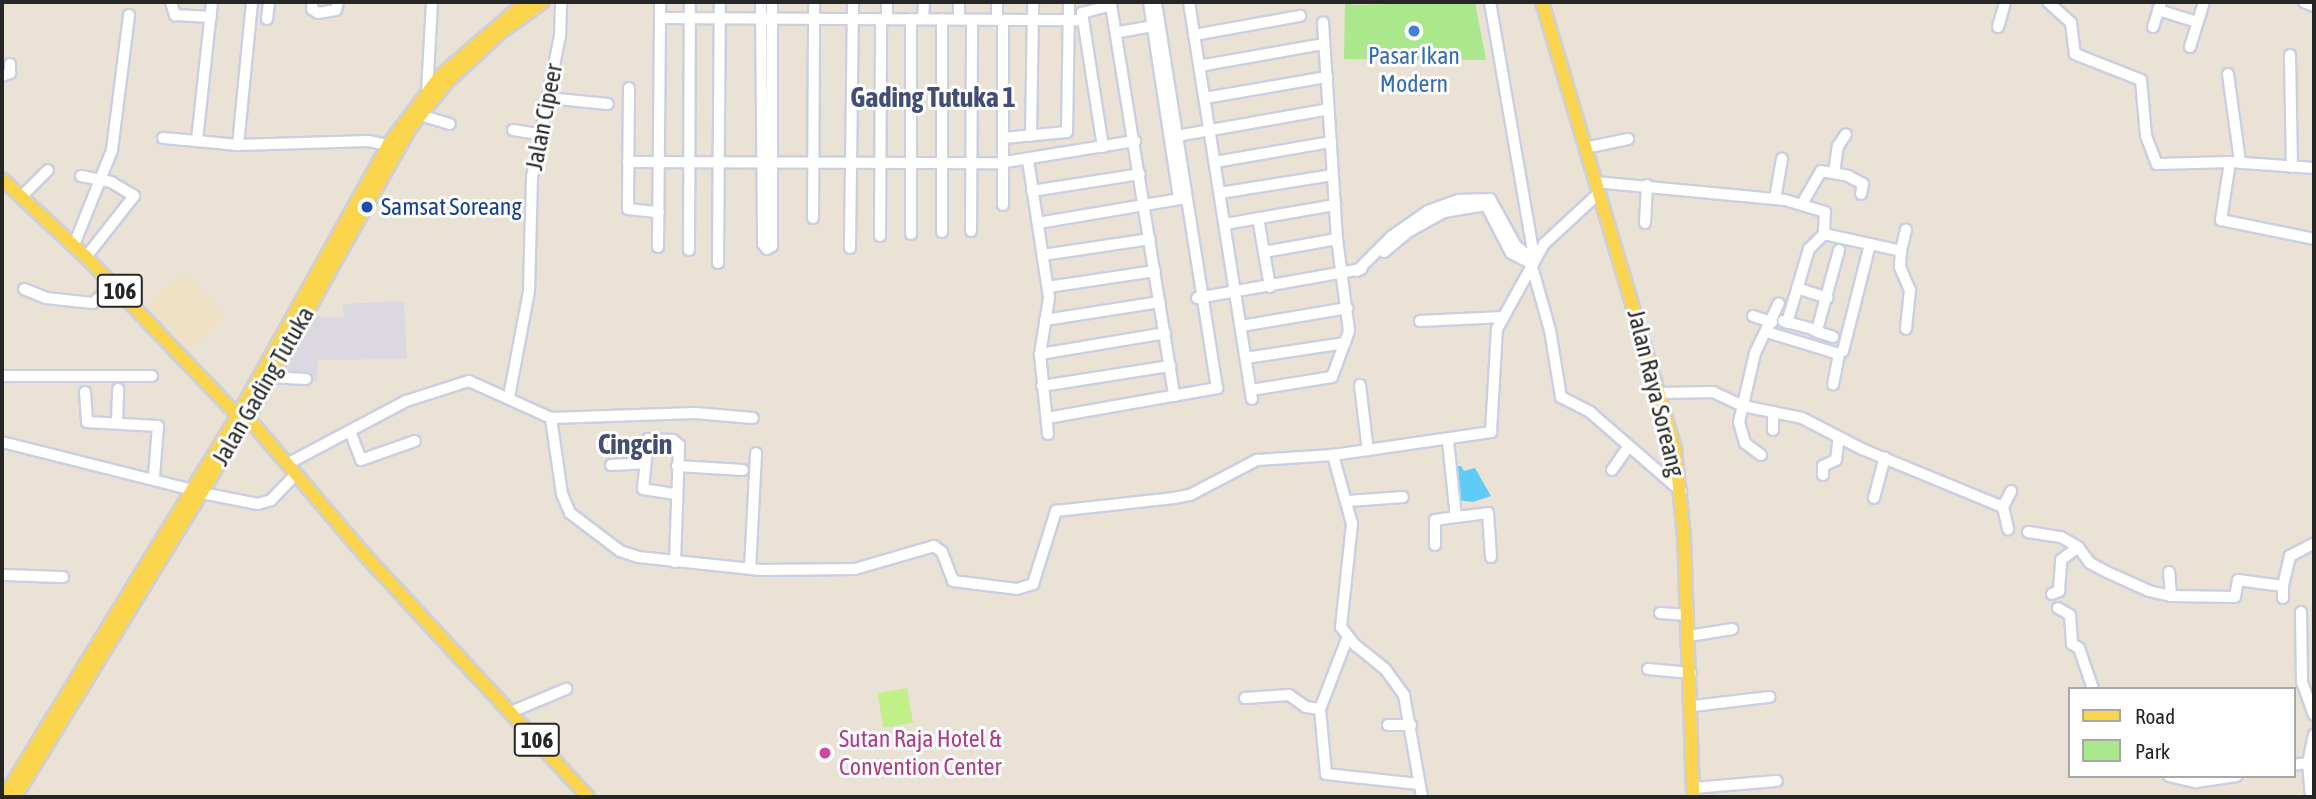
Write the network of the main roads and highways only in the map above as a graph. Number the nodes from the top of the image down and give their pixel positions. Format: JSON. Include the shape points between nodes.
{"nodes":[{"id":1,"x":526,"y":2,"type":"edge"},
{"id":2,"x":543,"y":2,"type":"edge"},
{"id":3,"x":1542,"y":2,"type":"edge"},
{"id":4,"x":429,"y":97,"type":"junction"},
{"id":5,"x":2,"y":179,"type":"edge"},
{"id":6,"x":344,"y":231,"type":"junction"},
{"id":7,"x":252,"y":401,"type":"junction"},
{"id":8,"x":239,"y":412,"type":"junction"},
{"id":9,"x":258,"y":434,"type":"junction"},
{"id":10,"x":231,"y":436,"type":"junction"},
{"id":11,"x":197,"y":491,"type":"junction"},
{"id":12,"x":332,"y":518,"type":"junction"},
{"id":13,"x":484,"y":685,"type":"junction"},
{"id":14,"x":1693,"y":793,"type":"edge"},
{"id":15,"x":4,"y":797,"type":"edge"},
{"id":16,"x":15,"y":797,"type":"edge"},
{"id":17,"x":579,"y":797,"type":"edge"},
{"id":18,"x":588,"y":797,"type":"edge"}],
"edges":[{"from":1,"to":4,"type":"main road","name":"Jalan Gading Tutuka","via":[[467,51]]},
{"from":2,"to":4,"type":"main road","name":"Jalan Gading Tutuka","via":[[500,33]]},
{"from":3,"to":14,"type":"main road","name":"Jalan Raya Soreang","via":[[1661,393],[1681,491]]},
{"from":4,"to":6,"type":"main road","name":"Jalan Gading Tutuka"},
{"from":4,"to":6,"type":"main road","name":"Jalan Gading Tutuka","via":[[388,145]]},
{"from":5,"to":8,"type":"main road","number":"106"},
{"from":6,"to":7,"type":"main road","name":"Jalan Gading Tutuka"},
{"from":6,"to":7,"type":"main road","name":"Jalan Gading Tutuka","via":[[270,377]]},
{"from":7,"to":8,"type":"main road","name":"Jalan Gading Tutuka"},
{"from":7,"to":8,"type":"main road"},
{"from":7,"to":9,"type":"main road"},
{"from":8,"to":9,"type":"main road","number":"106"},
{"from":8,"to":10,"type":"main road","name":"Jalan Gading Tutuka"},
{"from":8,"to":10,"type":"main road"},
{"from":9,"to":10,"type":"main road"},
{"from":9,"to":12,"type":"main road","number":"106","via":[[292,478]]},
{"from":9,"to":12,"type":"main road","number":"106","via":[[289,463]]},
{"from":10,"to":11,"type":"main road","name":"Jalan Gading Tutuka"},
{"from":11,"to":15,"type":"main road","name":"Jalan Gading Tutuka"},
{"from":11,"to":16,"type":"main road","name":"Jalan Gading Tutuka"},
{"from":12,"to":13,"type":"main road","number":"106"},
{"from":13,"to":17,"type":"main road","number":"106"},
{"from":13,"to":18,"type":"main road","number":"106"}]}
